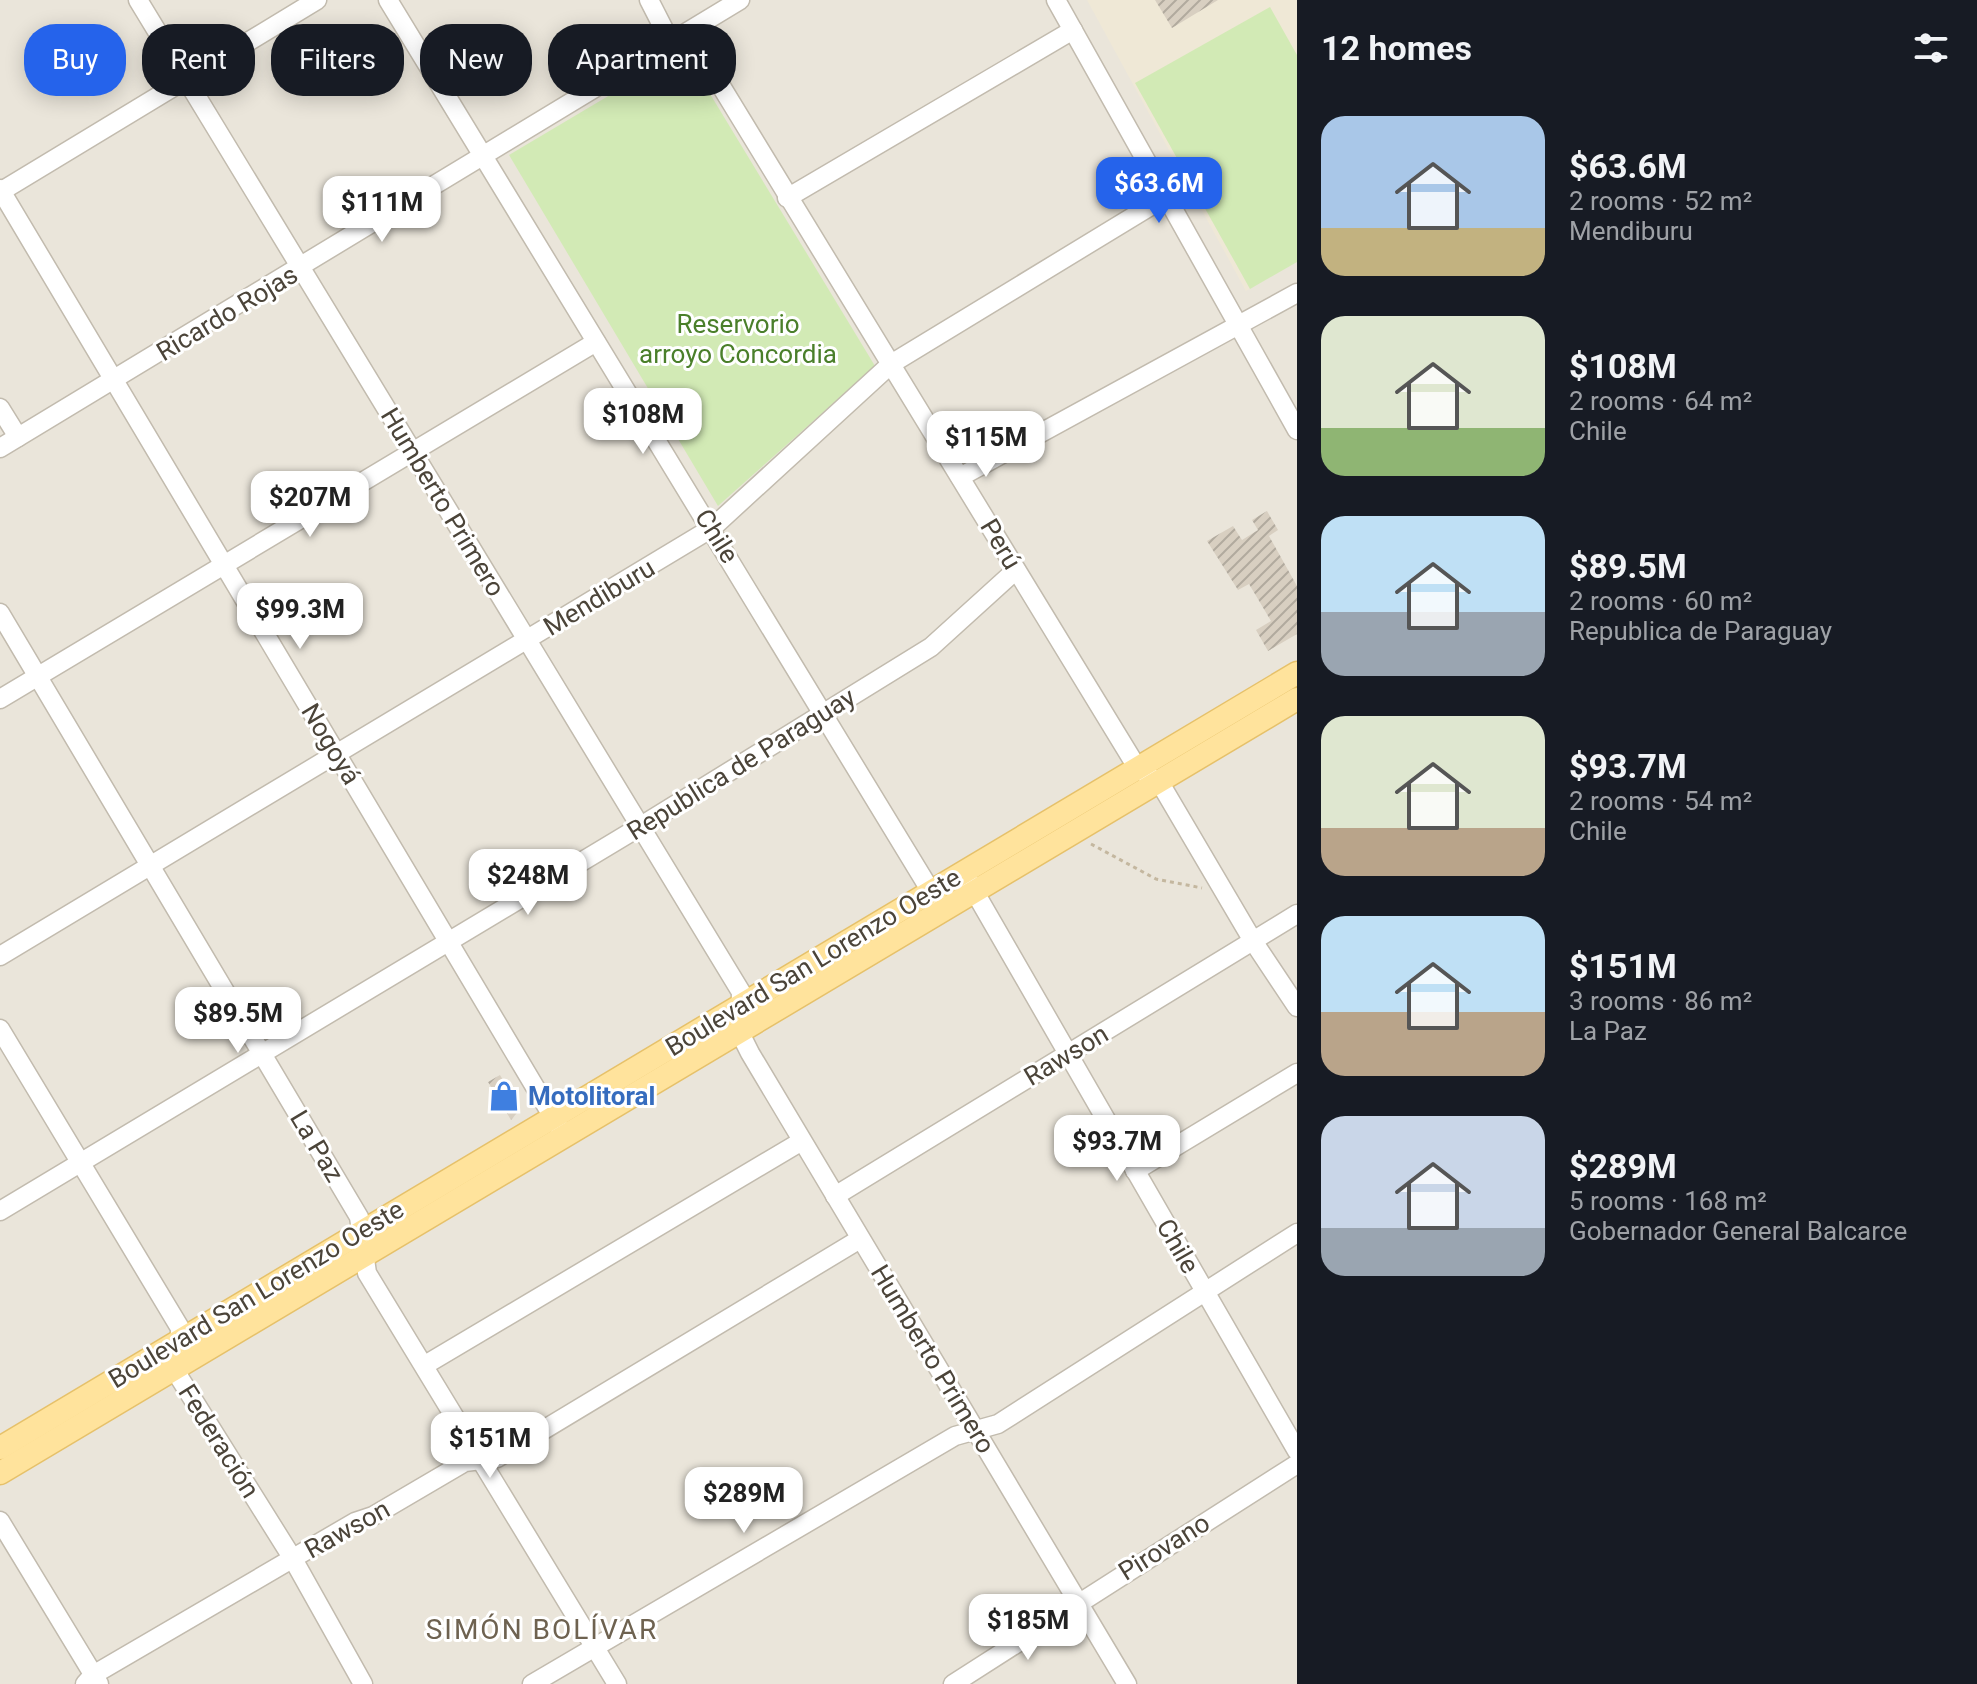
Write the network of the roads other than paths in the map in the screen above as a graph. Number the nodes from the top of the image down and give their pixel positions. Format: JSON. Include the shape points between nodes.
{"nodes":[{"id":1,"x":138,"y":0,"type":"edge"},
{"id":2,"x":317,"y":0,"type":"edge"},
{"id":3,"x":388,"y":0,"type":"edge"},
{"id":4,"x":649,"y":0,"type":"edge"},
{"id":5,"x":740,"y":0,"type":"edge"},
{"id":6,"x":1056,"y":0,"type":"edge"},
{"id":7,"x":152,"y":24,"type":"edge"},
{"id":8,"x":661,"y":24,"type":"edge"},
{"id":9,"x":701,"y":24,"type":"edge"},
{"id":10,"x":1073,"y":30,"type":"junction"},
{"id":11,"x":255,"y":38,"type":"edge"},
{"id":12,"x":159,"y":96,"type":"edge"},
{"id":13,"x":196,"y":96,"type":"edge"},
{"id":14,"x":584,"y":96,"type":"edge"},
{"id":15,"x":726,"y":96,"type":"edge"},
{"id":16,"x":484,"y":157,"type":"junction"},
{"id":17,"x":0,"y":191,"type":"edge"},
{"id":18,"x":1167,"y":196,"type":"junction"},
{"id":19,"x":787,"y":198,"type":"junction"},
{"id":20,"x":301,"y":269,"type":"junction"},
{"id":21,"x":1297,"y":293,"type":"edge"},
{"id":22,"x":1240,"y":325,"type":"junction"},
{"id":23,"x":596,"y":342,"type":"junction"},
{"id":24,"x":891,"y":364,"type":"junction"},
{"id":25,"x":114,"y":380,"type":"junction"},
{"id":26,"x":0,"y":408,"type":"edge"},
{"id":27,"x":1297,"y":430,"type":"edge"},
{"id":28,"x":18,"y":437,"type":"junction"},
{"id":29,"x":0,"y":448,"type":"edge"},
{"id":30,"x":413,"y":452,"type":"junction"},
{"id":31,"x":960,"y":477,"type":"junction"},
{"id":32,"x":712,"y":528,"type":"junction"},
{"id":33,"x":225,"y":566,"type":"junction"},
{"id":34,"x":1016,"y":570,"type":"junction"},
{"id":35,"x":0,"y":613,"type":"edge"},
{"id":36,"x":527,"y":641,"type":"junction"},
{"id":37,"x":1297,"y":673,"type":"edge"},
{"id":38,"x":38,"y":676,"type":"junction"},
{"id":39,"x":0,"y":699,"type":"edge"},
{"id":40,"x":1297,"y":699,"type":"edge"},
{"id":41,"x":825,"y":713,"type":"junction"},
{"id":42,"x":337,"y":754,"type":"junction"},
{"id":43,"x":1138,"y":769,"type":"junction"},
{"id":44,"x":1160,"y":783,"type":"junction"},
{"id":45,"x":641,"y":826,"type":"junction"},
{"id":46,"x":149,"y":865,"type":"junction"},
{"id":47,"x":969,"y":883,"type":"junction"},
{"id":48,"x":937,"y":902,"type":"junction"},
{"id":49,"x":1297,"y":914,"type":"edge"},
{"id":50,"x":449,"y":939,"type":"junction"},
{"id":51,"x":1253,"y":941,"type":"junction"},
{"id":52,"x":0,"y":956,"type":"edge"},
{"id":53,"x":742,"y":1005,"type":"junction"},
{"id":54,"x":1297,"y":1007,"type":"edge"},
{"id":55,"x":0,"y":1029,"type":"edge"},
{"id":56,"x":740,"y":1033,"type":"junction"},
{"id":57,"x":261,"y":1053,"type":"junction"},
{"id":58,"x":1067,"y":1054,"type":"junction"},
{"id":59,"x":1297,"y":1073,"type":"edge"},
{"id":60,"x":558,"y":1125,"type":"junction"},
{"id":61,"x":802,"y":1141,"type":"junction"},
{"id":62,"x":81,"y":1163,"type":"junction"},
{"id":63,"x":1135,"y":1171,"type":"junction"},
{"id":64,"x":835,"y":1196,"type":"junction"},
{"id":65,"x":0,"y":1211,"type":"edge"},
{"id":66,"x":363,"y":1229,"type":"junction"},
{"id":67,"x":1297,"y":1233,"type":"edge"},
{"id":68,"x":860,"y":1239,"type":"junction"},
{"id":69,"x":364,"y":1253,"type":"junction"},
{"id":70,"x":1205,"y":1293,"type":"junction"},
{"id":71,"x":182,"y":1339,"type":"junction"},
{"id":72,"x":425,"y":1365,"type":"junction"},
{"id":73,"x":178,"y":1368,"type":"junction"},
{"id":74,"x":976,"y":1430,"type":"junction"},
{"id":75,"x":0,"y":1448,"type":"edge"},
{"id":76,"x":1297,"y":1451,"type":"edge"},
{"id":77,"x":483,"y":1460,"type":"junction"},
{"id":78,"x":1297,"y":1464,"type":"edge"},
{"id":79,"x":1,"y":1470,"type":"edge"},
{"id":80,"x":0,"y":1521,"type":"edge"},
{"id":81,"x":293,"y":1559,"type":"junction"},
{"id":82,"x":1079,"y":1604,"type":"junction"},
{"id":83,"x":595,"y":1646,"type":"junction"},
{"id":84,"x":93,"y":1681,"type":"edge"},
{"id":85,"x":363,"y":1684,"type":"edge"},
{"id":86,"x":532,"y":1684,"type":"edge"},
{"id":87,"x":617,"y":1684,"type":"edge"},
{"id":88,"x":953,"y":1684,"type":"edge"},
{"id":89,"x":1127,"y":1684,"type":"edge"}],
"edges":[{"from":1,"to":7,"type":"street","name":"Humberto Primero"},
{"from":2,"to":11,"type":"street"},
{"from":3,"to":16,"type":"street","name":"Chile"},
{"from":4,"to":8,"type":"street"},
{"from":5,"to":9,"type":"street","name":"Ricardo Rojas"},
{"from":6,"to":10,"type":"street"},
{"from":10,"to":18,"type":"street"},
{"from":10,"to":19,"type":"street"},
{"from":12,"to":17,"type":"street"},
{"from":13,"to":20,"type":"street","name":"Humberto Primero"},
{"from":14,"to":16,"type":"street","name":"Ricardo Rojas"},
{"from":15,"to":19,"type":"street","name":"Perú"},
{"from":16,"to":20,"type":"street","name":"Ricardo Rojas"},
{"from":16,"to":23,"type":"street","name":"Chile"},
{"from":17,"to":25,"type":"street","name":"Nogoyá"},
{"from":18,"to":22,"type":"street"},
{"from":18,"to":24,"type":"street","name":"Mendiburu"},
{"from":19,"to":24,"type":"street","name":"Perú"},
{"from":20,"to":25,"type":"street","name":"Ricardo Rojas"},
{"from":20,"to":30,"type":"street","name":"Humberto Primero"},
{"from":21,"to":22,"type":"street"},
{"from":22,"to":27,"type":"street"},
{"from":22,"to":31,"type":"street"},
{"from":23,"to":30,"type":"street"},
{"from":23,"to":32,"type":"street","name":"Chile"},
{"from":24,"to":31,"type":"street","name":"Perú"},
{"from":24,"to":32,"type":"street","name":"Mendiburu"},
{"from":25,"to":28,"type":"street","name":"Ricardo Rojas"},
{"from":25,"to":33,"type":"street","name":"Nogoyá"},
{"from":26,"to":28,"type":"street"},
{"from":28,"to":29,"type":"street","name":"Ricardo Rojas"},
{"from":30,"to":33,"type":"street"},
{"from":30,"to":36,"type":"street","name":"Humberto Primero"},
{"from":31,"to":34,"type":"street","name":"Perú"},
{"from":32,"to":36,"type":"street","name":"Mendiburu"},
{"from":32,"to":41,"type":"street","name":"Chile"},
{"from":33,"to":38,"type":"street"},
{"from":33,"to":42,"type":"street","name":"Nogoyá"},
{"from":34,"to":41,"type":"street","name":"Republica de Paraguay","via":[[931,647]]},
{"from":34,"to":43,"type":"street","name":"Perú"},
{"from":35,"to":38,"type":"street","name":"La Paz"},
{"from":36,"to":42,"type":"street","name":"Mendiburu"},
{"from":36,"to":45,"type":"street","name":"Humberto Primero"},
{"from":37,"to":43,"type":"main road","name":"Boulevard San Lorenzo Oeste"},
{"from":38,"to":39,"type":"street"},
{"from":38,"to":46,"type":"street","name":"La Paz"},
{"from":40,"to":44,"type":"main road","name":"Boulevard San Lorenzo Oeste"},
{"from":41,"to":45,"type":"street","name":"Republica de Paraguay"},
{"from":41,"to":48,"type":"street","name":"Chile"},
{"from":42,"to":46,"type":"street","name":"Mendiburu"},
{"from":42,"to":50,"type":"street","name":"Nogoyá"},
{"from":43,"to":44,"type":"street","name":"Perú"},
{"from":43,"to":47,"type":"main road","name":"Boulevard San Lorenzo Oeste"},
{"from":44,"to":47,"type":"main road","name":"Boulevard San Lorenzo Oeste","via":[[1071,836]]},
{"from":44,"to":51,"type":"street","name":"Perú"},
{"from":45,"to":50,"type":"street","name":"Republica de Paraguay"},
{"from":45,"to":53,"type":"street","name":"Humberto Primero","via":[[741,992]]},
{"from":46,"to":52,"type":"street","name":"Mendiburu"},
{"from":46,"to":57,"type":"street","name":"La Paz"},
{"from":47,"to":48,"type":"main road","name":"Boulevard San Lorenzo Oeste"},
{"from":47,"to":58,"type":"street","name":"Chile"},
{"from":48,"to":53,"type":"main road","name":"Boulevard San Lorenzo Oeste"},
{"from":48,"to":56,"type":"main road","name":"Boulevard San Lorenzo Oeste"},
{"from":49,"to":51,"type":"street","name":"Rawson"},
{"from":50,"to":57,"type":"street","name":"Republica de Paraguay"},
{"from":50,"to":60,"type":"street","name":"Nogoyá"},
{"from":51,"to":54,"type":"street","name":"Perú"},
{"from":51,"to":58,"type":"street","name":"Rawson"},
{"from":53,"to":56,"type":"street"},
{"from":53,"to":60,"type":"main road","name":"Boulevard San Lorenzo Oeste"},
{"from":55,"to":62,"type":"street"},
{"from":56,"to":60,"type":"main road","name":"Boulevard San Lorenzo Oeste"},
{"from":56,"to":61,"type":"street","name":"Humberto Primero"},
{"from":57,"to":62,"type":"street","name":"Republica de Paraguay"},
{"from":57,"to":66,"type":"street","name":"La Paz"},
{"from":58,"to":63,"type":"street","name":"Chile"},
{"from":58,"to":64,"type":"street","name":"Rawson"},
{"from":59,"to":63,"type":"street"},
{"from":60,"to":66,"type":"main road","name":"Boulevard San Lorenzo Oeste"},
{"from":60,"to":69,"type":"main road","name":"Boulevard San Lorenzo Oeste"},
{"from":61,"to":64,"type":"street","name":"Humberto Primero"},
{"from":61,"to":72,"type":"street"},
{"from":62,"to":65,"type":"street","name":"Republica de Paraguay"},
{"from":62,"to":71,"type":"street"},
{"from":63,"to":70,"type":"street","name":"Chile"},
{"from":64,"to":68,"type":"street","name":"Humberto Primero"},
{"from":66,"to":69,"type":"street","name":"La Paz"},
{"from":66,"to":71,"type":"main road","name":"Boulevard San Lorenzo Oeste"},
{"from":67,"to":70,"type":"street"},
{"from":68,"to":74,"type":"street","name":"Humberto Primero"},
{"from":68,"to":77,"type":"street","name":"Rawson","via":[[497,1458]]},
{"from":69,"to":72,"type":"street","name":"La Paz","via":[[367,1273]]},
{"from":69,"to":73,"type":"main road","name":"Boulevard San Lorenzo Oeste"},
{"from":70,"to":74,"type":"street","via":[[998,1424]]},
{"from":70,"to":76,"type":"street","name":"Chile"},
{"from":71,"to":73,"type":"street","name":"Federación"},
{"from":71,"to":75,"type":"main road","name":"Boulevard San Lorenzo Oeste"},
{"from":72,"to":77,"type":"street","name":"La Paz"},
{"from":73,"to":79,"type":"main road","name":"Boulevard San Lorenzo Oeste"},
{"from":73,"to":81,"type":"street","name":"Federación"},
{"from":74,"to":82,"type":"street","name":"Humberto Primero"},
{"from":74,"to":83,"type":"street","via":[[955,1436]]},
{"from":77,"to":81,"type":"street","name":"Rawson","via":[[465,1462]]},
{"from":77,"to":83,"type":"street","name":"La Paz"},
{"from":78,"to":82,"type":"street","name":"Pirovano"},
{"from":80,"to":84,"type":"street"},
{"from":81,"to":84,"type":"street","name":"Rawson"},
{"from":81,"to":85,"type":"street","name":"Federación"},
{"from":82,"to":88,"type":"street","name":"Pirovano"},
{"from":82,"to":89,"type":"street","name":"Humberto Primero"},
{"from":83,"to":86,"type":"street"},
{"from":83,"to":87,"type":"street","name":"La Paz"}]}
